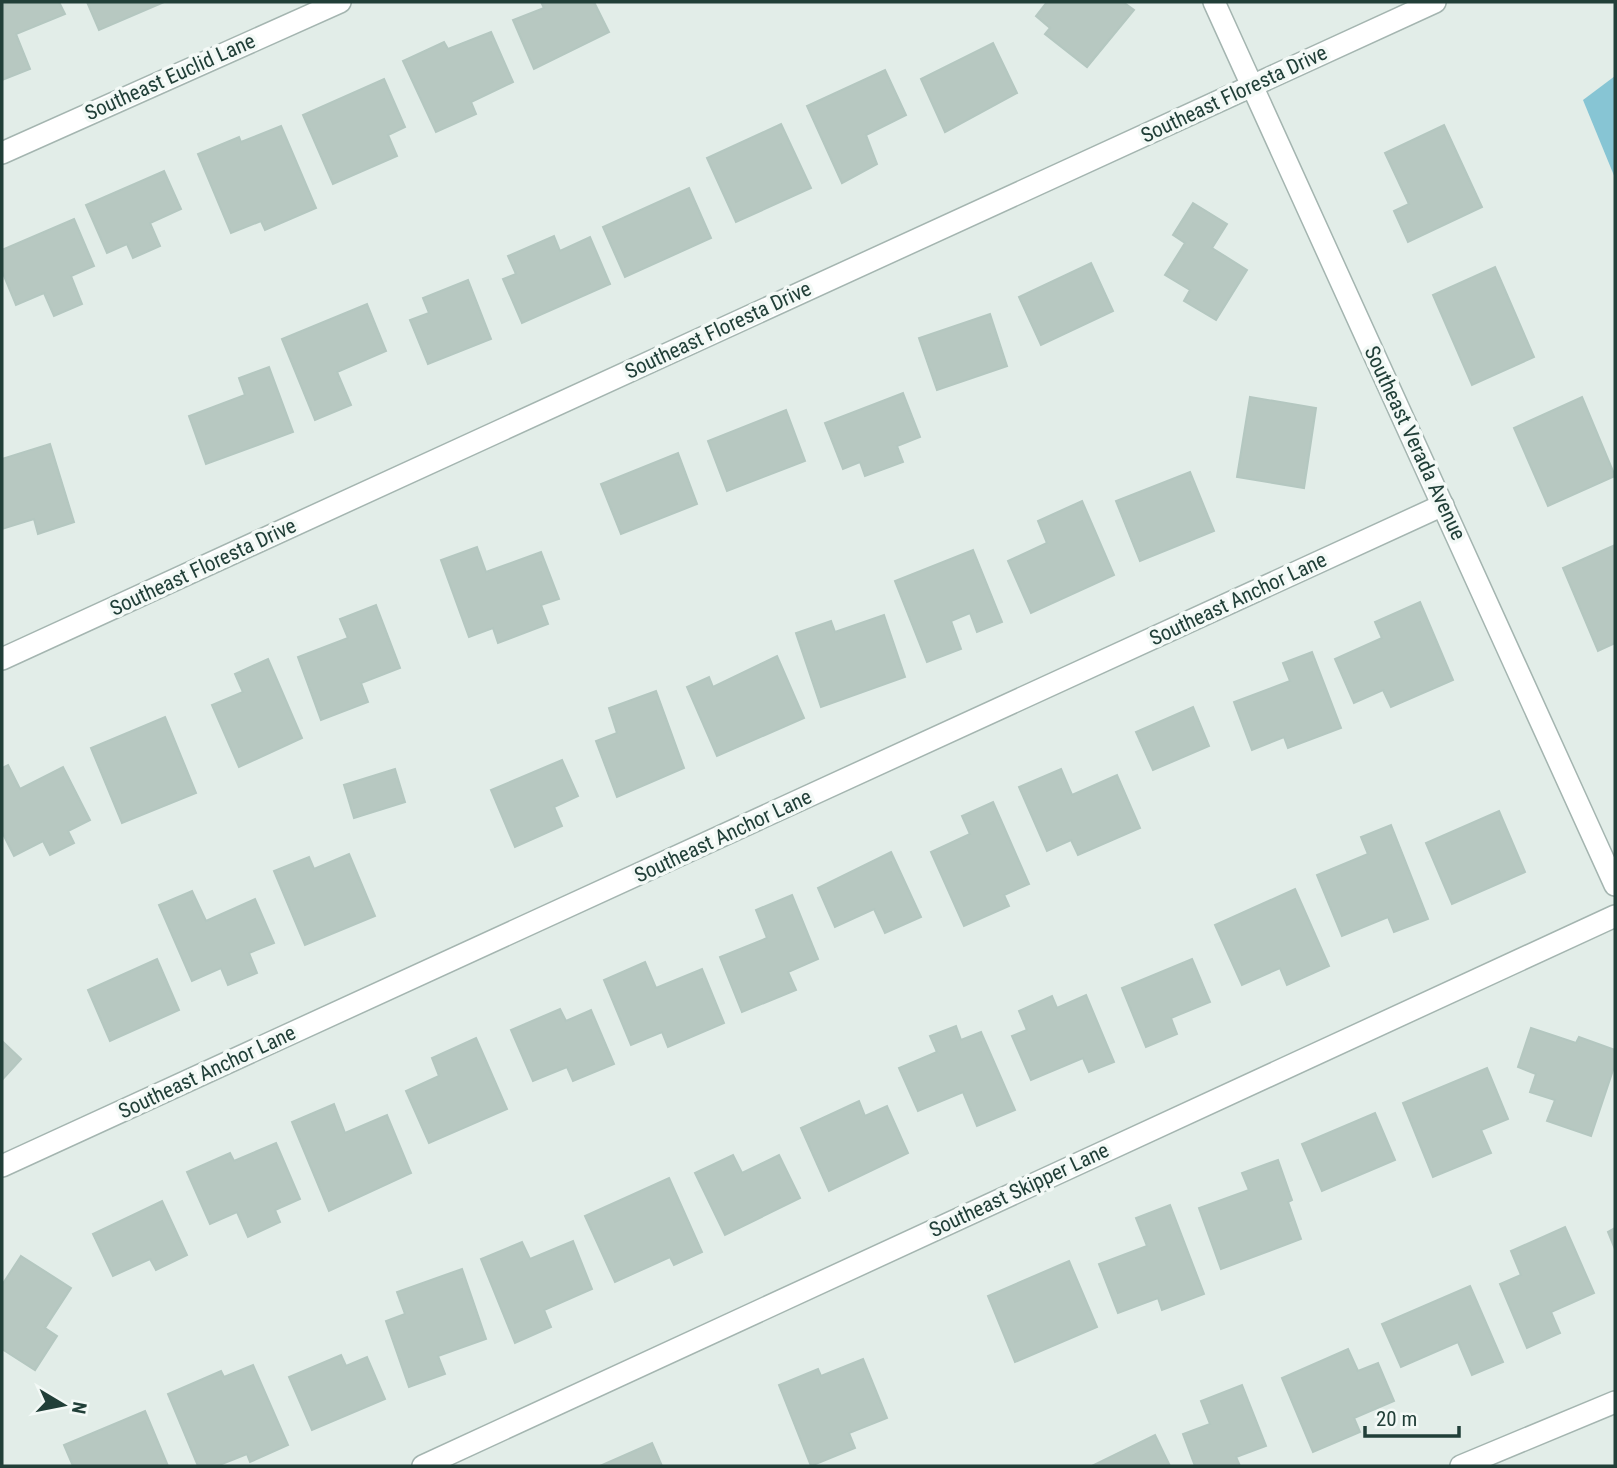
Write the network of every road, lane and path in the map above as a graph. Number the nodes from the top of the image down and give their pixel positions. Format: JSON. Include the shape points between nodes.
{"nodes":[{"id":1,"x":340,"y":2,"type":"edge"},
{"id":2,"x":1214,"y":2,"type":"edge"},
{"id":3,"x":1435,"y":2,"type":"edge"},
{"id":4,"x":1250,"y":87,"type":"junction"},
{"id":5,"x":2,"y":153,"type":"edge"},
{"id":6,"x":1443,"y":505,"type":"junction"},
{"id":7,"x":2,"y":659,"type":"edge"},
{"id":8,"x":1615,"y":885,"type":"edge"},
{"id":9,"x":1615,"y":916,"type":"edge"},
{"id":10,"x":2,"y":1166,"type":"edge"},
{"id":11,"x":1615,"y":1402,"type":"edge"},
{"id":12,"x":423,"y":1466,"type":"edge"},
{"id":13,"x":1461,"y":1466,"type":"edge"}],
"edges":[{"from":1,"to":5,"type":"street","name":"Southeast Euclid Lane"},
{"from":2,"to":4,"type":"street","name":"Southeast Verada Avenue"},
{"from":3,"to":4,"type":"street","name":"Southeast Floresta Drive"},
{"from":4,"to":6,"type":"street","name":"Southeast Verada Avenue"},
{"from":4,"to":7,"type":"street","name":"Southeast Floresta Drive"},
{"from":6,"to":8,"type":"street","name":"Southeast Verada Avenue"},
{"from":6,"to":10,"type":"street","name":"Southeast Anchor Lane"},
{"from":9,"to":12,"type":"street","name":"Southeast Skipper Lane"},
{"from":11,"to":13,"type":"street"}]}
